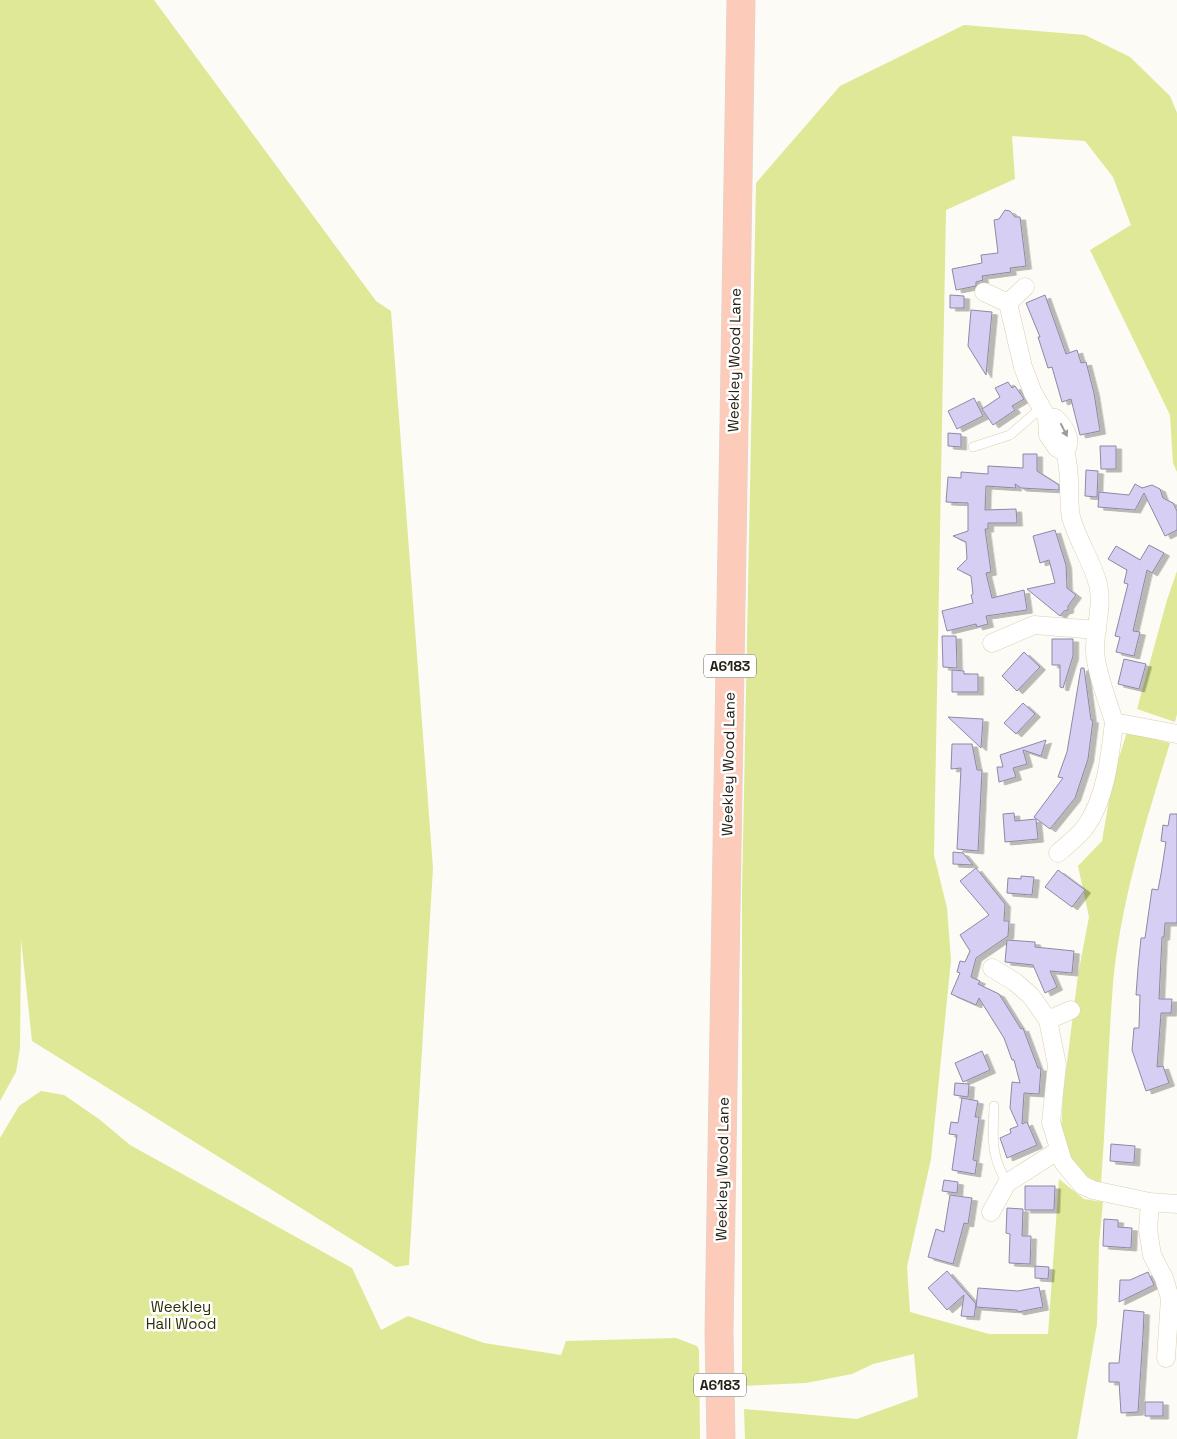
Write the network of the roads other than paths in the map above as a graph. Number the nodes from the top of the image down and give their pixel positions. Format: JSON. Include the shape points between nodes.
{"nodes":[{"id":1,"x":741,"y":0,"type":"edge"},
{"id":2,"x":1025,"y":287,"type":"dead end"},
{"id":3,"x":984,"y":292,"type":"dead end"},
{"id":4,"x":1008,"y":303,"type":"junction"},
{"id":5,"x":1045,"y":412,"type":"junction"},
{"id":6,"x":973,"y":447,"type":"dead end"},
{"id":7,"x":1097,"y":630,"type":"junction"},
{"id":8,"x":992,"y":643,"type":"dead end"},
{"id":9,"x":1114,"y":722,"type":"junction"},
{"id":10,"x":1177,"y":734,"type":"edge"},
{"id":11,"x":1058,"y":853,"type":"dead end"},
{"id":12,"x":992,"y":968,"type":"dead end"},
{"id":13,"x":1071,"y":1010,"type":"dead end"},
{"id":14,"x":1048,"y":1020,"type":"junction"},
{"id":15,"x":994,"y":1106,"type":"dead end"},
{"id":16,"x":1059,"y":1150,"type":"junction"},
{"id":17,"x":1007,"y":1183,"type":"junction"},
{"id":18,"x":1150,"y":1202,"type":"junction"},
{"id":19,"x":1177,"y":1204,"type":"edge"},
{"id":20,"x":991,"y":1212,"type":"dead end"},
{"id":21,"x":1172,"y":1338,"type":"edge"},
{"id":22,"x":1166,"y":1358,"type":"dead end"},
{"id":23,"x":721,"y":1439,"type":"edge"}],
"edges":[{"from":1,"to":23,"type":"main road","name":"Weekley Wood Lane","number":"A6183","via":[[719,1312]]},
{"from":2,"to":4,"type":"street"},
{"from":3,"to":4,"type":"street"},
{"from":4,"to":5,"type":"street","via":[[1023,367]]},
{"from":5,"to":6,"type":"lane","via":[[1010,435]]},
{"from":5,"to":7,"type":"street","via":[[1065,430],[1069,441],[1065,452],[1070,477],[1071,516],[1098,584]]},
{"from":7,"to":8,"type":"street","via":[[1034,625]]},
{"from":7,"to":9,"type":"street","via":[[1096,665]]},
{"from":9,"to":10,"type":"street"},
{"from":9,"to":11,"type":"street","via":[[1099,798],[1087,824]]},
{"from":12,"to":14,"type":"street","via":[[1031,996]]},
{"from":13,"to":14,"type":"street"},
{"from":14,"to":16,"type":"street","via":[[1057,1065],[1050,1122]]},
{"from":15,"to":17,"type":"lane","via":[[993,1150]]},
{"from":16,"to":17,"type":"street"},
{"from":16,"to":18,"type":"street","via":[[1063,1162],[1082,1185]]},
{"from":17,"to":20,"type":"street"},
{"from":18,"to":19,"type":"street"},
{"from":18,"to":21,"type":"street","via":[[1150,1249],[1170,1298]]},
{"from":21,"to":22,"type":"street"}]}
